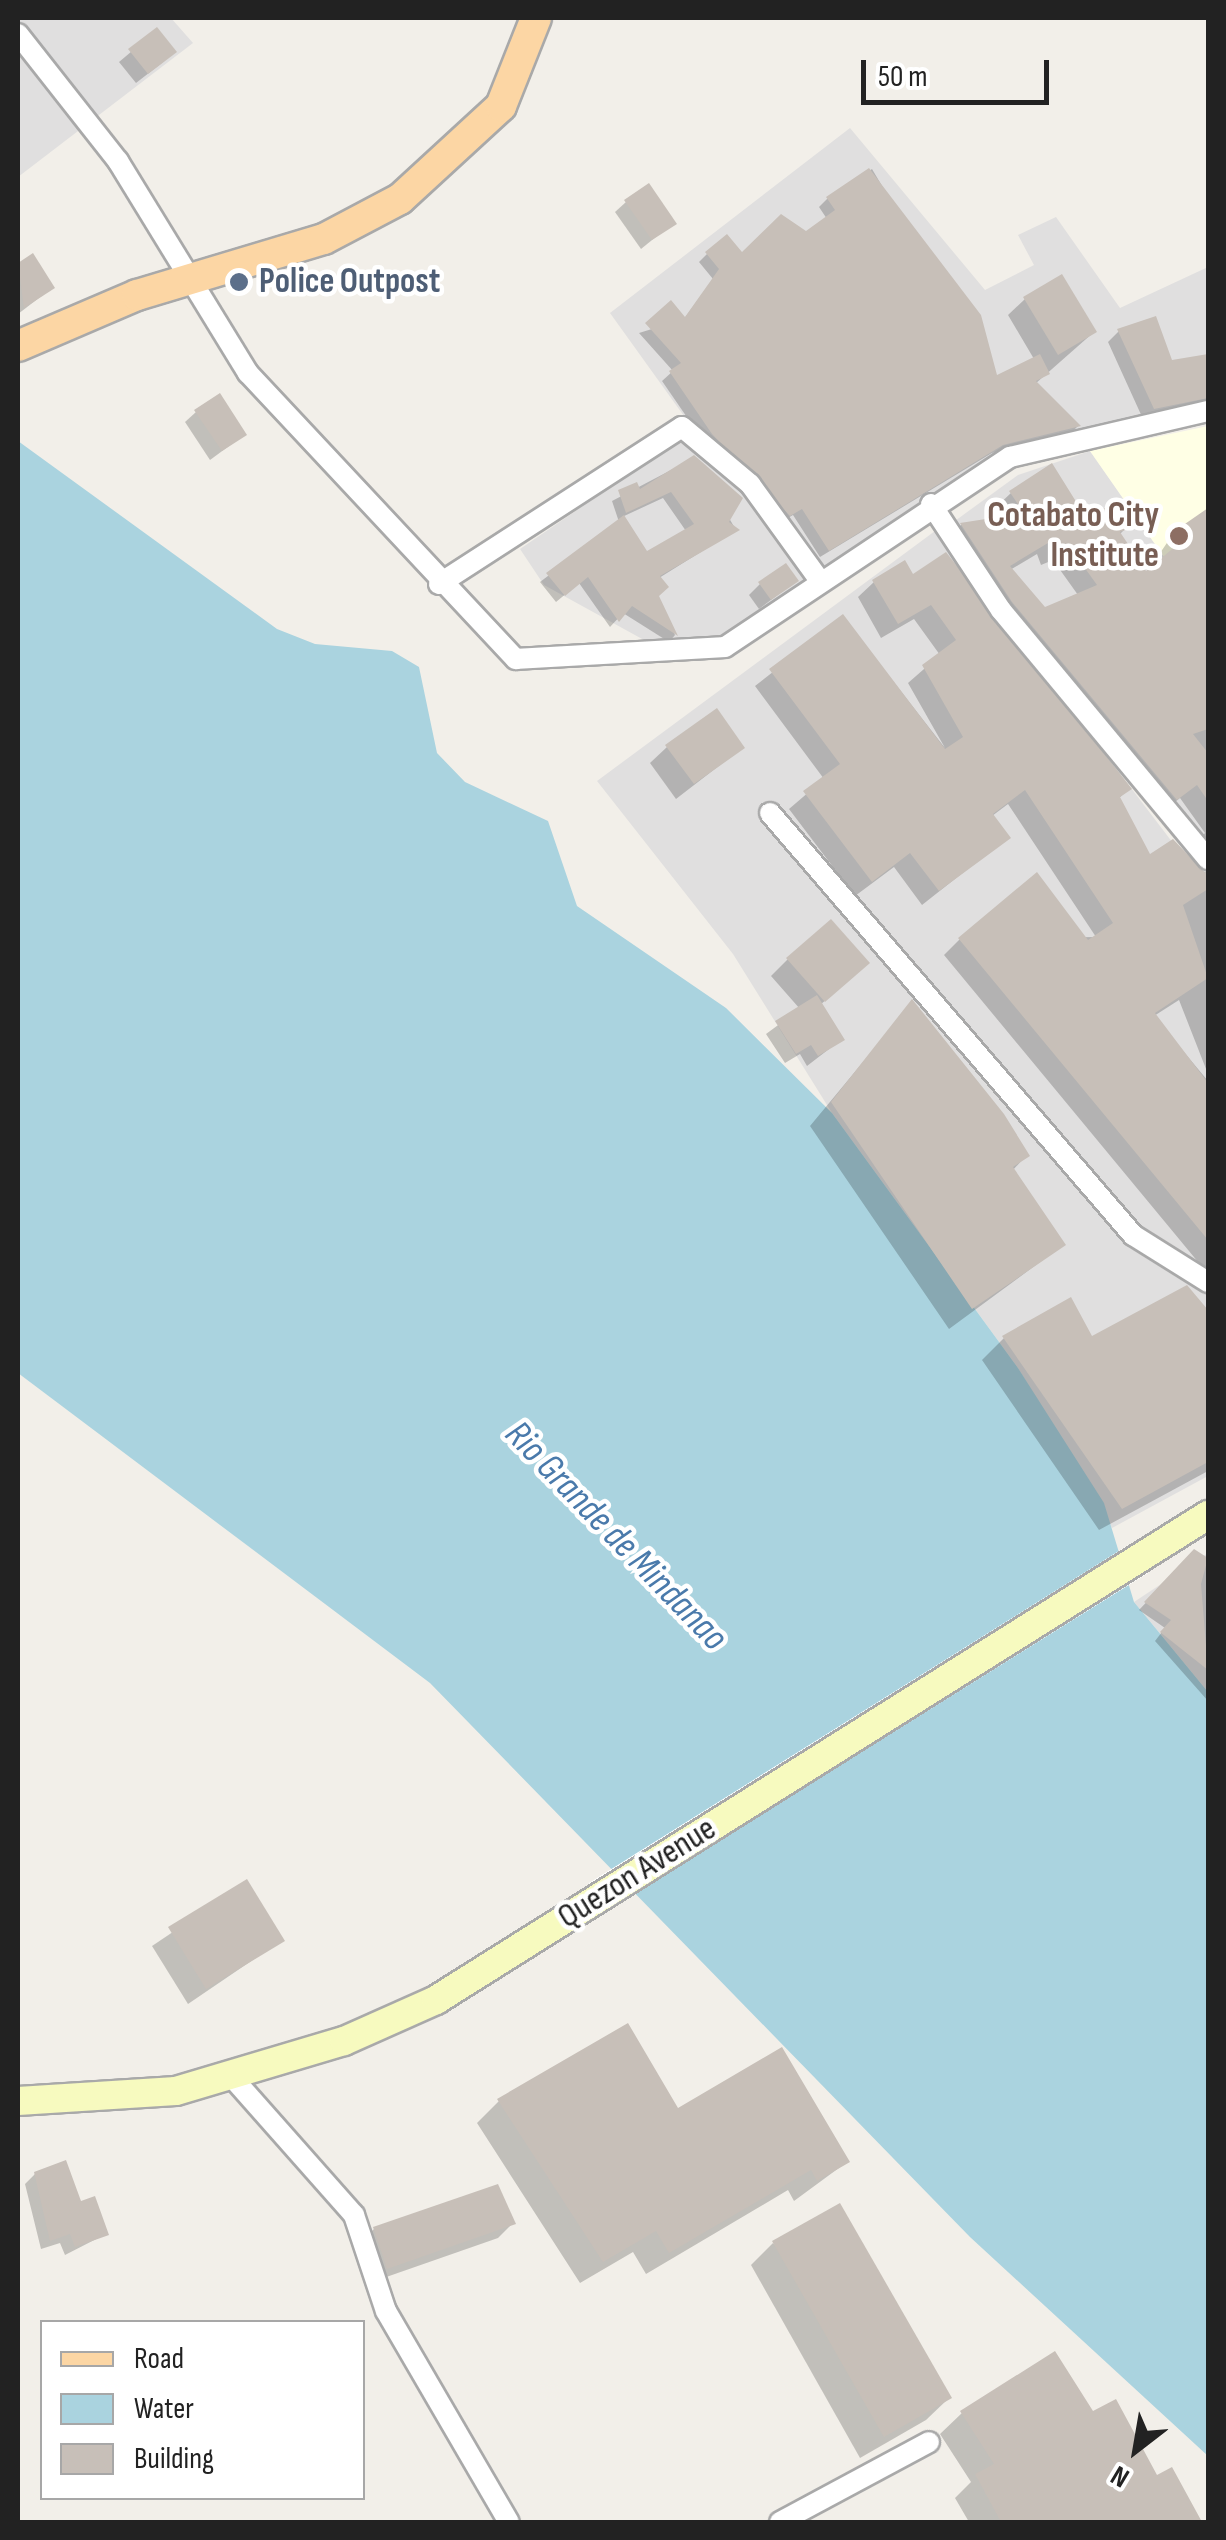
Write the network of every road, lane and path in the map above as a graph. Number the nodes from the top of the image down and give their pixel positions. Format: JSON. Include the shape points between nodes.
{"nodes":[{"id":1,"x":536,"y":18,"type":"edge"},
{"id":2,"x":18,"y":34,"type":"edge"},
{"id":3,"x":189,"y":278,"type":"junction"},
{"id":4,"x":18,"y":346,"type":"edge"},
{"id":5,"x":1208,"y":411,"type":"edge"},
{"id":6,"x":931,"y":504,"type":"junction"},
{"id":7,"x":820,"y":582,"type":"junction"},
{"id":8,"x":439,"y":584,"type":"junction"},
{"id":9,"x":770,"y":813,"type":"dead end"},
{"id":10,"x":1208,"y":859,"type":"edge"},
{"id":11,"x":1208,"y":1282,"type":"edge"},
{"id":12,"x":1208,"y":1515,"type":"edge"},
{"id":13,"x":232,"y":2077,"type":"junction"},
{"id":14,"x":18,"y":2101,"type":"edge"},
{"id":15,"x":929,"y":2442,"type":"dead end"},
{"id":16,"x":509,"y":2522,"type":"edge"},
{"id":17,"x":780,"y":2522,"type":"edge"}],
"edges":[{"from":1,"to":3,"type":"main road","via":[[502,106],[400,200],[324,239]]},
{"from":2,"to":3,"type":"street","via":[[118,161]]},
{"from":3,"to":4,"type":"main road"},
{"from":3,"to":8,"type":"street","via":[[248,373]]},
{"from":5,"to":6,"type":"street","via":[[1010,457]]},
{"from":6,"to":7,"type":"street"},
{"from":6,"to":10,"type":"street","via":[[1002,610]]},
{"from":7,"to":8,"type":"street","via":[[725,646],[543,664],[508,655]]},
{"from":7,"to":8,"type":"street","via":[[750,484],[682,427]]},
{"from":9,"to":11,"type":"street","via":[[1133,1234]]},
{"from":12,"to":13,"type":"street","name":"Quezon Avenue","via":[[436,2000]]},
{"from":13,"to":14,"type":"street","name":"Quezon Avenue","via":[[125,2100]]},
{"from":13,"to":16,"type":"street","via":[[354,2214],[386,2311]]},
{"from":15,"to":17,"type":"street"}]}
